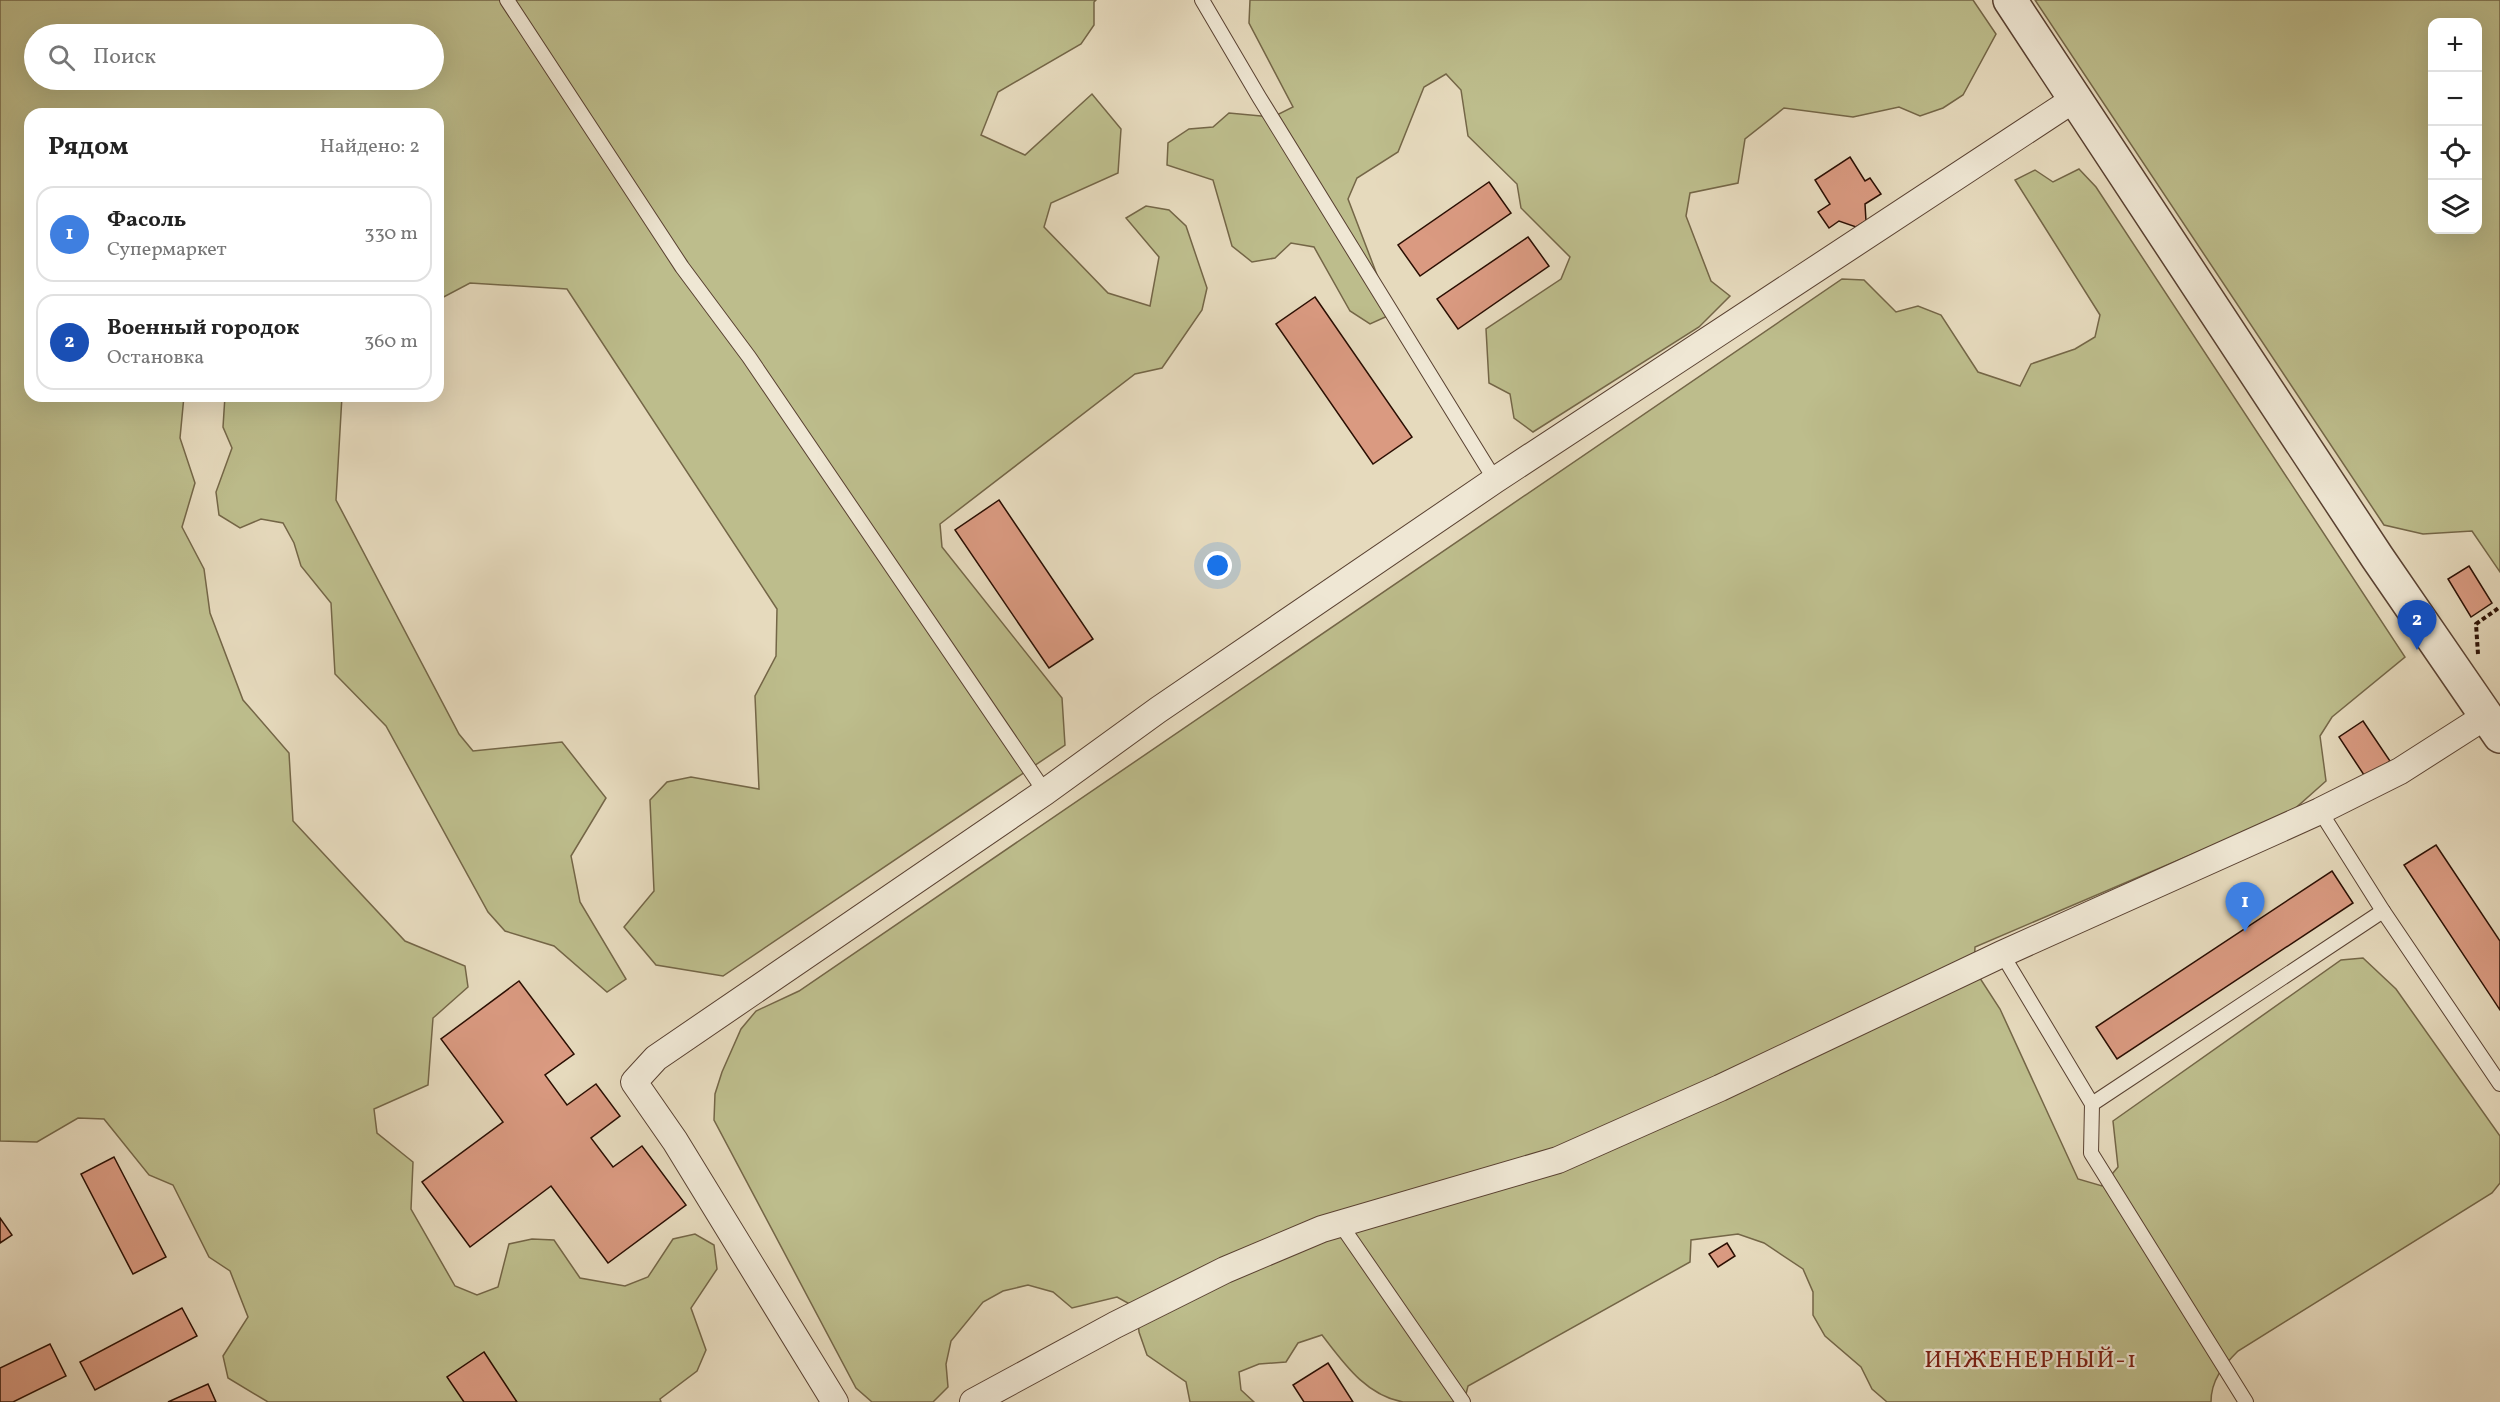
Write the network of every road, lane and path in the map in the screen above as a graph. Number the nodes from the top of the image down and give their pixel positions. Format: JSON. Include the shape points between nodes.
{"nodes":[{"id":1,"x":507,"y":0,"type":"edge"},
{"id":2,"x":1202,"y":0,"type":"edge"},
{"id":3,"x":2010,"y":0,"type":"edge"},
{"id":4,"x":2076,"y":98,"type":"junction"},
{"id":5,"x":1495,"y":480,"type":"junction"},
{"id":6,"x":2500,"y":607,"type":"edge"},
{"id":7,"x":2479,"y":663,"type":"dead end"},
{"id":8,"x":2493,"y":726,"type":"edge"},
{"id":9,"x":1045,"y":792,"type":"junction"},
{"id":10,"x":2320,"y":811,"type":"junction"},
{"id":11,"x":2383,"y":911,"type":"junction"},
{"id":12,"x":2002,"y":954,"type":"junction"},
{"id":13,"x":2500,"y":1084,"type":"edge"},
{"id":14,"x":2092,"y":1104,"type":"junction"},
{"id":15,"x":1341,"y":1225,"type":"junction"},
{"id":16,"x":835,"y":1402,"type":"edge"},
{"id":17,"x":974,"y":1402,"type":"edge"},
{"id":18,"x":1463,"y":1402,"type":"edge"},
{"id":19,"x":2246,"y":1402,"type":"edge"}],
"edges":[{"from":1,"to":9,"type":"lane","via":[[682,267],[749,357]]},
{"from":2,"to":5,"type":"lane"},
{"from":3,"to":4,"type":"street"},
{"from":4,"to":5,"type":"street"},
{"from":4,"to":8,"type":"street","via":[[2377,557]]},
{"from":5,"to":9,"type":"street","via":[[1158,710]]},
{"from":6,"to":7,"type":"path","via":[[2476,624]]},
{"from":8,"to":10,"type":"street"},
{"from":9,"to":16,"type":"street","via":[[656,1058],[634,1082],[675,1141]]},
{"from":10,"to":11,"type":"lane"},
{"from":10,"to":12,"type":"street"},
{"from":11,"to":13,"type":"lane"},
{"from":11,"to":14,"type":"lane"},
{"from":12,"to":14,"type":"lane"},
{"from":12,"to":15,"type":"street","via":[[1558,1160]]},
{"from":14,"to":19,"type":"lane","via":[[2091,1153]]},
{"from":15,"to":17,"type":"street","via":[[1225,1270]]},
{"from":15,"to":18,"type":"lane"}]}
